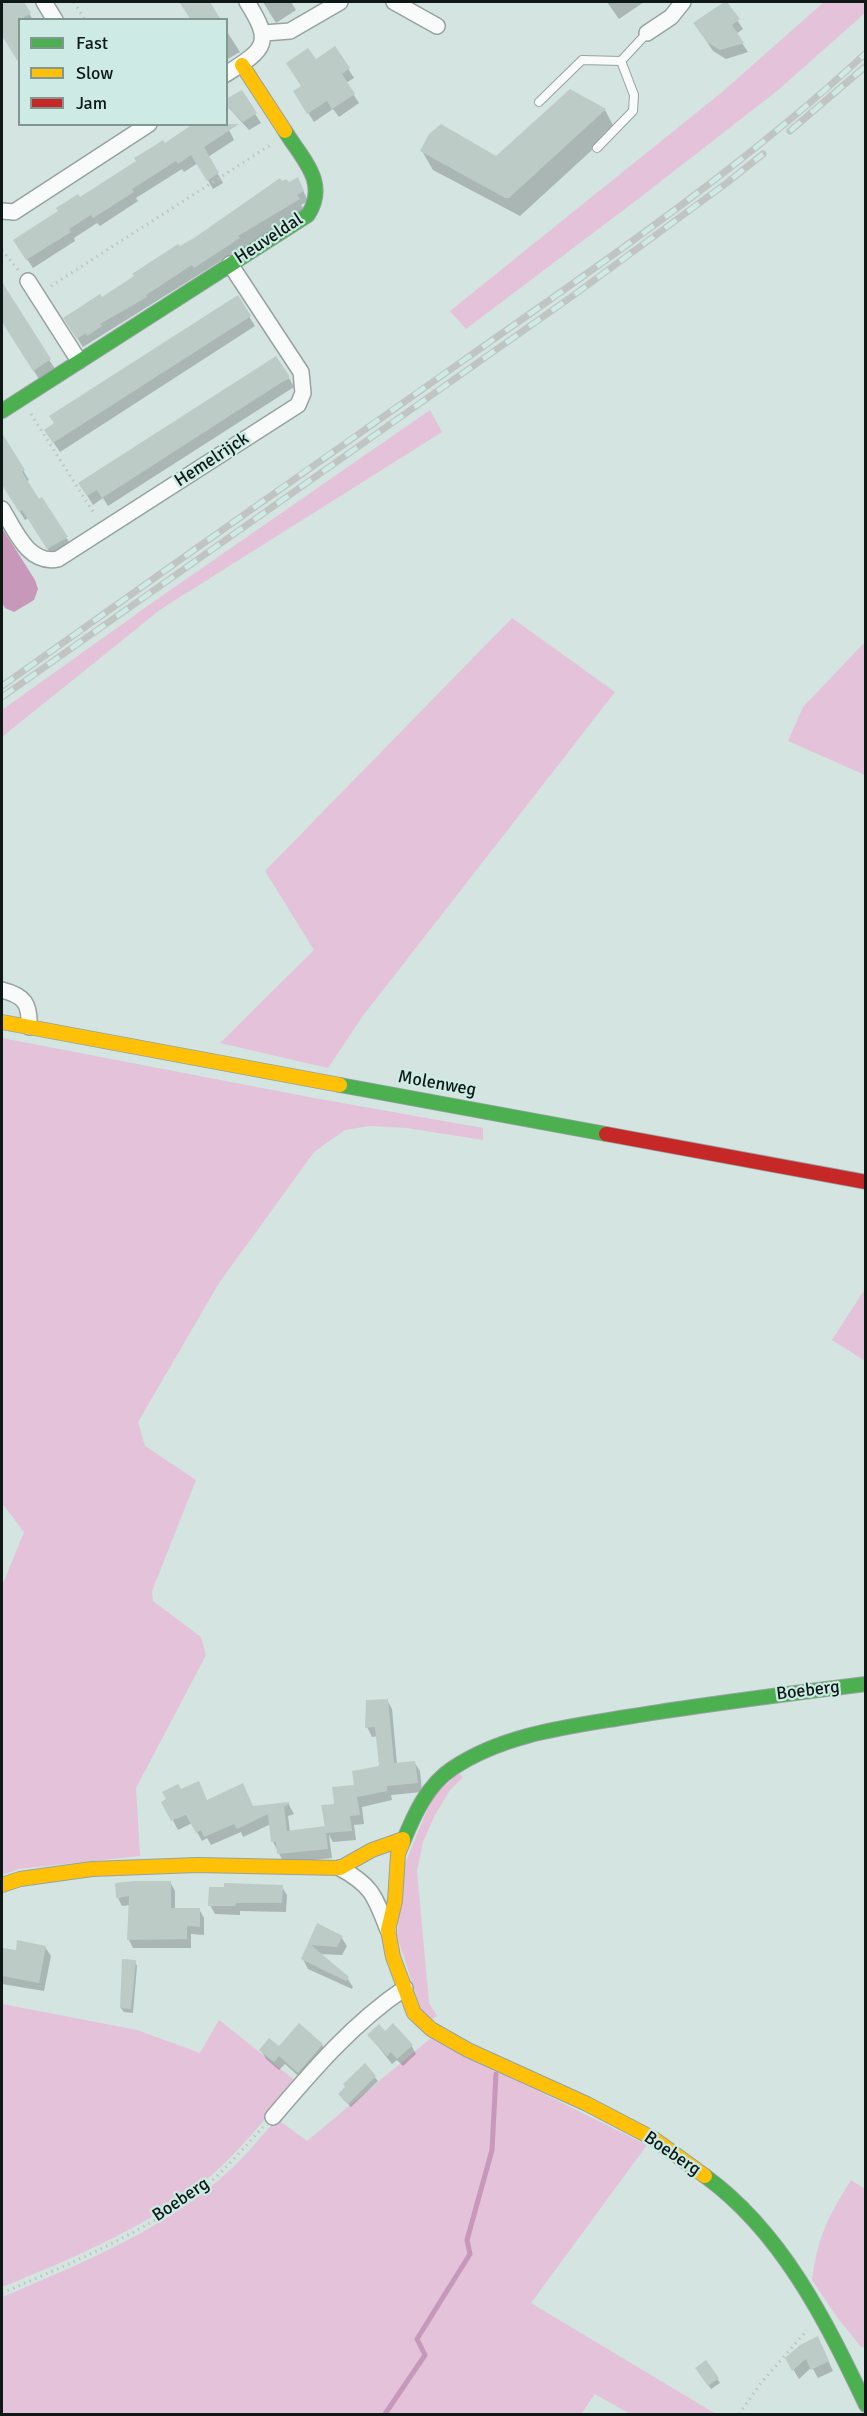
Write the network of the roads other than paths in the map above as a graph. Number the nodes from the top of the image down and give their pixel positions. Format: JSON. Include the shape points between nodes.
{"nodes":[{"id":1,"x":44,"y":2,"type":"edge"},
{"id":2,"x":247,"y":2,"type":"edge"},
{"id":3,"x":340,"y":2,"type":"edge"},
{"id":4,"x":394,"y":2,"type":"edge"},
{"id":5,"x":683,"y":2,"type":"edge"},
{"id":6,"x":54,"y":18,"type":"edge"},
{"id":7,"x":437,"y":26,"type":"dead end"},
{"id":8,"x":264,"y":33,"type":"junction"},
{"id":9,"x":647,"y":33,"type":"joint"},
{"id":10,"x":621,"y":61,"type":"junction"},
{"id":11,"x":242,"y":65,"type":"junction"},
{"id":12,"x":228,"y":74,"type":"edge"},
{"id":13,"x":539,"y":102,"type":"dead end"},
{"id":14,"x":142,"y":126,"type":"edge"},
{"id":15,"x":126,"y":131,"type":"edge"},
{"id":16,"x":597,"y":148,"type":"dead end"},
{"id":17,"x":2,"y":211,"type":"edge"},
{"id":18,"x":230,"y":264,"type":"junction"},
{"id":19,"x":28,"y":281,"type":"road end"},
{"id":20,"x":79,"y":362,"type":"junction"},
{"id":21,"x":2,"y":411,"type":"edge"},
{"id":22,"x":2,"y":509,"type":"edge"},
{"id":23,"x":2,"y":990,"type":"edge"},
{"id":24,"x":2,"y":1023,"type":"edge"},
{"id":25,"x":28,"y":1028,"type":"junction"},
{"id":26,"x":866,"y":1182,"type":"edge"},
{"id":27,"x":866,"y":1684,"type":"edge"},
{"id":28,"x":403,"y":1839,"type":"junction"},
{"id":29,"x":340,"y":1868,"type":"junction"},
{"id":30,"x":2,"y":1885,"type":"edge"},
{"id":31,"x":388,"y":1930,"type":"junction"},
{"id":32,"x":405,"y":1988,"type":"junction"},
{"id":33,"x":273,"y":2117,"type":"road end"},
{"id":34,"x":866,"y":2405,"type":"edge"}],
"edges":[{"from":1,"to":6,"type":"street"},
{"from":2,"to":8,"type":"street"},
{"from":3,"to":8,"type":"street","via":[[290,31]]},
{"from":4,"to":7,"type":"street"},
{"from":5,"to":9,"type":"street","via":[[671,17]]},
{"from":8,"to":11,"type":"street","via":[[259,50]]},
{"from":9,"to":10,"type":"lane"},
{"from":10,"to":13,"type":"lane","via":[[582,60]]},
{"from":10,"to":16,"type":"lane","via":[[634,95],[633,111]]},
{"from":11,"to":12,"type":"street"},
{"from":11,"to":18,"type":"street","name":"Heuveldal","via":[[318,188],[317,200],[308,214]]},
{"from":14,"to":15,"type":"street"},
{"from":15,"to":17,"type":"street","via":[[14,212]]},
{"from":18,"to":20,"type":"street","name":"Heuveldal"},
{"from":18,"to":22,"type":"street","name":"Hemelrijck","via":[[301,372],[302,399],[291,410],[58,559],[46,560],[29,552]]},
{"from":19,"to":20,"type":"street"},
{"from":20,"to":21,"type":"street","name":"Heuveldal"},
{"from":23,"to":25,"type":"street","via":[[25,1002],[29,1010]]},
{"from":24,"to":25,"type":"street","name":"Molenweg"},
{"from":25,"to":26,"type":"street","name":"Molenweg"},
{"from":27,"to":28,"type":"street","name":"Boeberg","via":[[674,1709],[519,1737],[451,1769],[415,1812]]},
{"from":28,"to":29,"type":"street"},
{"from":28,"to":31,"type":"street","name":"Boeberg"},
{"from":29,"to":30,"type":"street","via":[[92,1869]]},
{"from":29,"to":31,"type":"street","name":"Boeberg","via":[[360,1879],[373,1894]]},
{"from":31,"to":32,"type":"street","name":"Boeberg","via":[[393,1958]]},
{"from":32,"to":33,"type":"street","via":[[375,2008],[323,2058]]},
{"from":32,"to":34,"type":"street","name":"Boeberg","via":[[414,2013],[430,2029],[654,2139],[709,2179],[758,2224],[799,2278]]}]}
